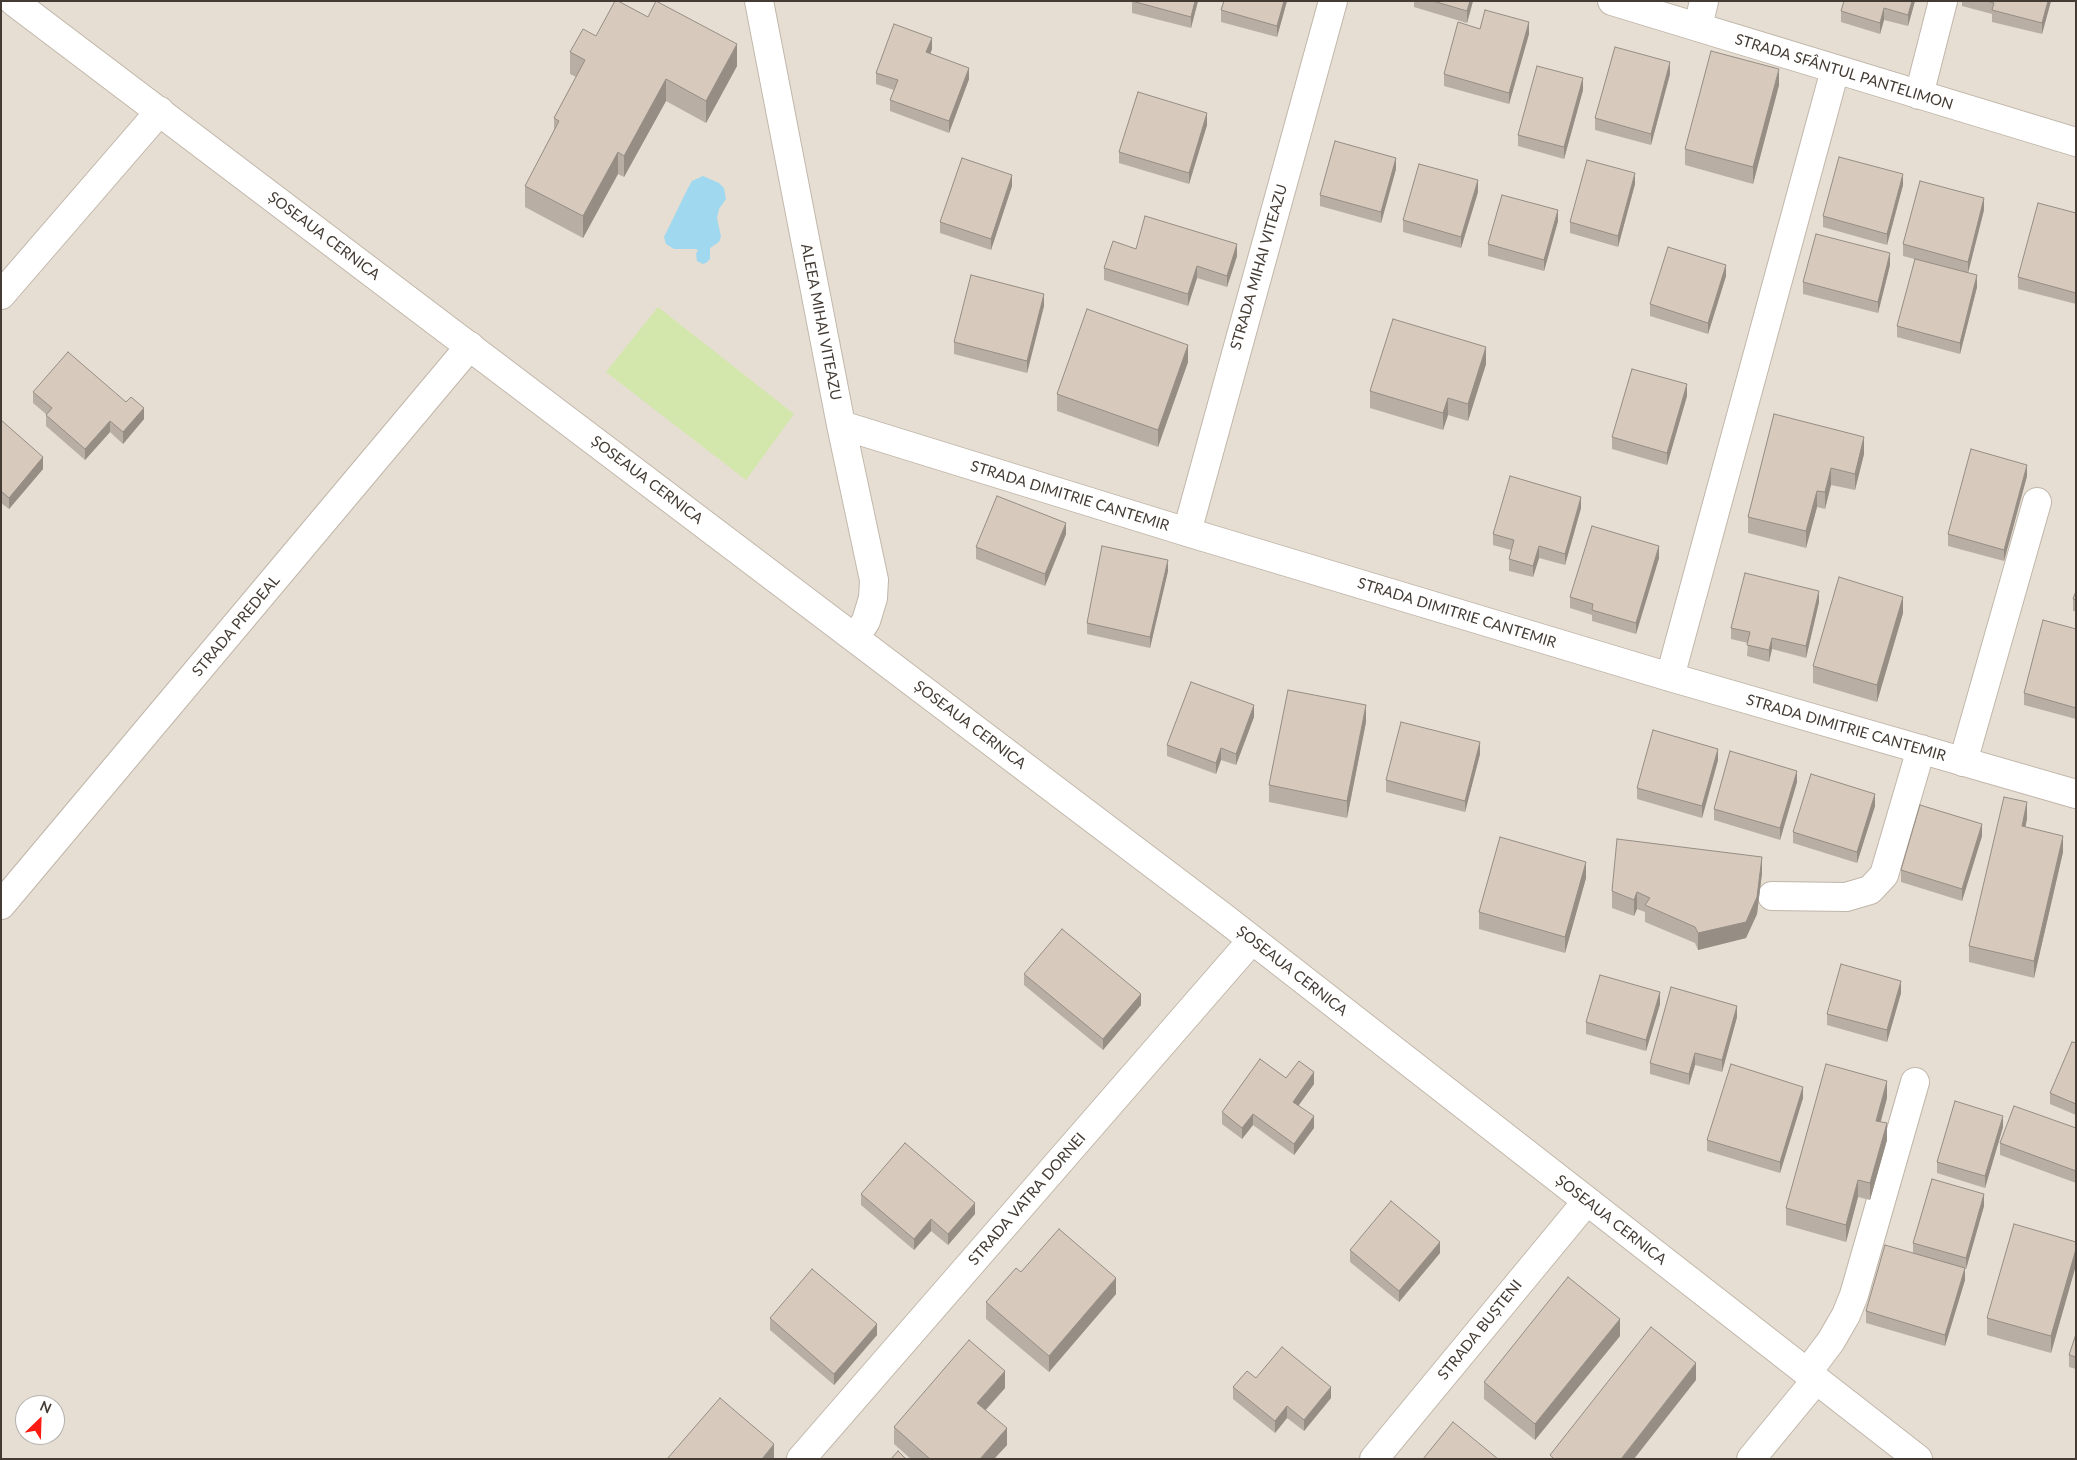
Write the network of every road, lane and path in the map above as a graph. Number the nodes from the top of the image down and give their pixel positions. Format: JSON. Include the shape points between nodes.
{"nodes":[{"id":1,"x":13,"y":1,"type":"edge"},
{"id":2,"x":758,"y":1,"type":"edge"},
{"id":3,"x":1333,"y":1,"type":"edge"},
{"id":4,"x":1612,"y":1,"type":"edge"},
{"id":5,"x":1704,"y":1,"type":"edge"},
{"id":6,"x":1943,"y":1,"type":"edge"},
{"id":7,"x":1698,"y":28,"type":"junction"},
{"id":8,"x":1835,"y":70,"type":"junction"},
{"id":9,"x":1919,"y":95,"type":"junction"},
{"id":10,"x":160,"y":111,"type":"junction"},
{"id":11,"x":2076,"y":142,"type":"edge"},
{"id":12,"x":1,"y":295,"type":"edge"},
{"id":13,"x":470,"y":346,"type":"junction"},
{"id":14,"x":841,"y":425,"type":"junction"},
{"id":15,"x":2037,"y":502,"type":"dead end"},
{"id":16,"x":1187,"y":532,"type":"junction"},
{"id":17,"x":855,"y":638,"type":"junction"},
{"id":18,"x":1670,"y":677,"type":"junction"},
{"id":19,"x":1921,"y":749,"type":"junction"},
{"id":20,"x":1963,"y":762,"type":"junction"},
{"id":21,"x":2076,"y":794,"type":"edge"},
{"id":22,"x":1772,"y":896,"type":"dead end"},
{"id":23,"x":1,"y":905,"type":"edge"},
{"id":24,"x":1252,"y":940,"type":"junction"},
{"id":25,"x":1915,"y":1082,"type":"dead end"},
{"id":26,"x":1587,"y":1201,"type":"junction"},
{"id":27,"x":1811,"y":1377,"type":"junction"},
{"id":28,"x":802,"y":1459,"type":"edge"},
{"id":29,"x":1374,"y":1459,"type":"edge"},
{"id":30,"x":1751,"y":1459,"type":"edge"},
{"id":31,"x":1918,"y":1459,"type":"edge"}],
"edges":[{"from":1,"to":10,"type":"street","name":"ȘOSEAUA CERNICA"},
{"from":2,"to":14,"type":"street","name":"ALEEA MIHAI VITEAZU"},
{"from":3,"to":16,"type":"street","name":"STRADA MIHAI VITEAZU"},
{"from":4,"to":7,"type":"street","name":"STRADA SFÂNTUL PANTELIMON"},
{"from":5,"to":7,"type":"street"},
{"from":6,"to":9,"type":"street"},
{"from":7,"to":8,"type":"street","name":"STRADA SFÂNTUL PANTELIMON"},
{"from":8,"to":9,"type":"street","name":"STRADA SFÂNTUL PANTELIMON"},
{"from":8,"to":18,"type":"street"},
{"from":9,"to":11,"type":"street","name":"STRADA SFÂNTUL PANTELIMON"},
{"from":10,"to":12,"type":"street"},
{"from":10,"to":13,"type":"street","name":"ȘOSEAUA CERNICA"},
{"from":13,"to":17,"type":"street","name":"ȘOSEAUA CERNICA"},
{"from":13,"to":23,"type":"street","name":"STRADA PREDEAL"},
{"from":14,"to":16,"type":"street","name":"STRADA DIMITRIE CANTEMIR"},
{"from":14,"to":17,"type":"street","name":"ALEEA MIHAI VITEAZU","via":[[874,580],[866,621]]},
{"from":15,"to":20,"type":"street"},
{"from":16,"to":18,"type":"street","name":"STRADA DIMITRIE CANTEMIR"},
{"from":17,"to":24,"type":"street","name":"ȘOSEAUA CERNICA"},
{"from":18,"to":19,"type":"street","name":"STRADA DIMITRIE CANTEMIR"},
{"from":19,"to":20,"type":"street","name":"STRADA DIMITRIE CANTEMIR"},
{"from":19,"to":22,"type":"street","via":[[1888,864],[1884,875],[1870,890],[1846,897]]},
{"from":20,"to":21,"type":"street","name":"STRADA DIMITRIE CANTEMIR"},
{"from":24,"to":26,"type":"street","name":"ȘOSEAUA CERNICA"},
{"from":24,"to":28,"type":"street","name":"STRADA VATRA DORNEI"},
{"from":25,"to":27,"type":"street","via":[[1854,1295]]},
{"from":26,"to":27,"type":"street","name":"ȘOSEAUA CERNICA"},
{"from":26,"to":29,"type":"street","name":"STRADA BUȘTENI"},
{"from":27,"to":30,"type":"street"},
{"from":27,"to":31,"type":"street","name":"ȘOSEAUA CERNICA"}]}
